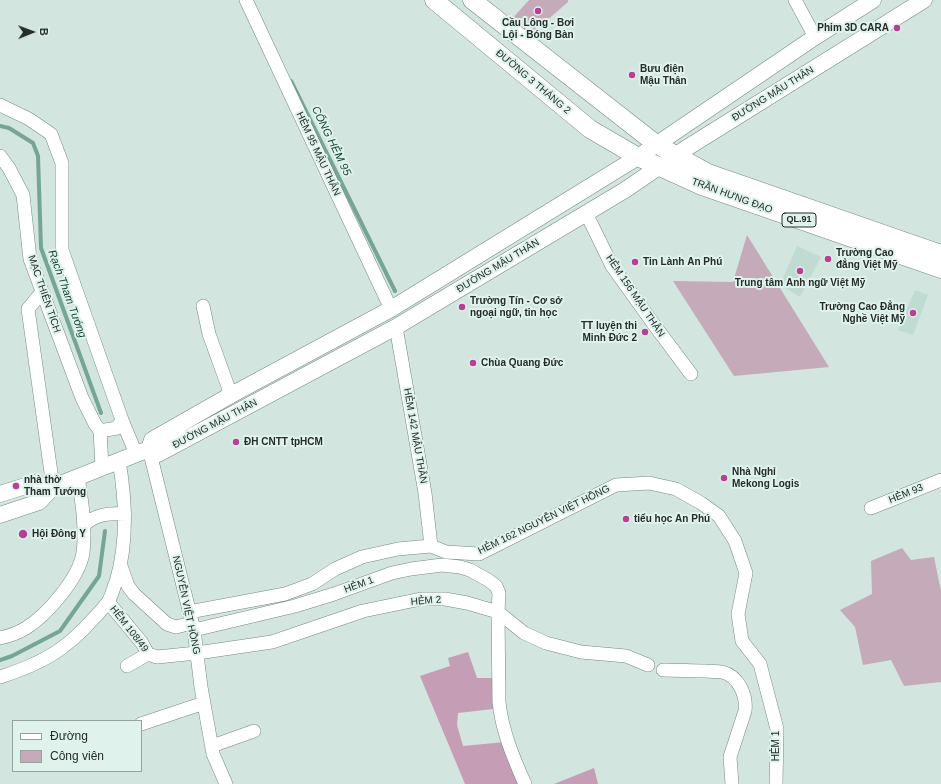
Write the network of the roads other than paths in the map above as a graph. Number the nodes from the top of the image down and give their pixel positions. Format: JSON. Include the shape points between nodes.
{"nodes":[{"id":1,"x":246,"y":0,"type":"edge"},
{"id":2,"x":434,"y":0,"type":"edge"},
{"id":3,"x":472,"y":0,"type":"edge"},
{"id":4,"x":795,"y":0,"type":"edge"},
{"id":5,"x":873,"y":0,"type":"edge"},
{"id":6,"x":924,"y":0,"type":"edge"},
{"id":7,"x":815,"y":37,"type":"junction"},
{"id":8,"x":0,"y":105,"type":"edge"},
{"id":9,"x":656,"y":144,"type":"junction"},
{"id":10,"x":675,"y":155,"type":"junction"},
{"id":11,"x":0,"y":156,"type":"edge"},
{"id":12,"x":638,"y":157,"type":"junction"},
{"id":13,"x":659,"y":166,"type":"junction"},
{"id":14,"x":586,"y":213,"type":"junction"},
{"id":15,"x":941,"y":254,"type":"edge"},
{"id":16,"x":941,"y":269,"type":"edge"},
{"id":17,"x":42,"y":292,"type":"junction"},
{"id":18,"x":203,"y":306,"type":"dead end"},
{"id":19,"x":391,"y":308,"type":"junction"},
{"id":20,"x":396,"y":327,"type":"junction"},
{"id":21,"x":691,"y":374,"type":"dead end"},
{"id":22,"x":231,"y":395,"type":"junction"},
{"id":23,"x":122,"y":420,"type":"junction"},
{"id":24,"x":100,"y":431,"type":"junction"},
{"id":25,"x":145,"y":448,"type":"junction"},
{"id":26,"x":119,"y":461,"type":"junction"},
{"id":27,"x":102,"y":467,"type":"junction"},
{"id":28,"x":78,"y":477,"type":"junction"},
{"id":29,"x":941,"y":480,"type":"edge"},
{"id":30,"x":53,"y":487,"type":"junction"},
{"id":31,"x":0,"y":494,"type":"edge"},
{"id":32,"x":871,"y":508,"type":"dead end"},
{"id":33,"x":125,"y":514,"type":"junction"},
{"id":34,"x":0,"y":515,"type":"edge"},
{"id":35,"x":84,"y":525,"type":"junction"},
{"id":36,"x":431,"y":546,"type":"junction"},
{"id":37,"x":121,"y":566,"type":"junction"},
{"id":38,"x":108,"y":602,"type":"junction"},
{"id":39,"x":498,"y":612,"type":"junction"},
{"id":40,"x":192,"y":622,"type":"junction"},
{"id":41,"x":0,"y":638,"type":"edge"},
{"id":42,"x":197,"y":653,"type":"junction"},
{"id":43,"x":148,"y":654,"type":"junction"},
{"id":44,"x":648,"y":665,"type":"dead end"},
{"id":45,"x":126,"y":666,"type":"dead end"},
{"id":46,"x":663,"y":670,"type":"dead end"},
{"id":47,"x":0,"y":677,"type":"edge"},
{"id":48,"x":204,"y":703,"type":"junction"},
{"id":49,"x":772,"y":709,"type":"joint"},
{"id":50,"x":142,"y":724,"type":"edge"},
{"id":51,"x":254,"y":731,"type":"dead end"},
{"id":52,"x":212,"y":746,"type":"junction"},
{"id":53,"x":226,"y":784,"type":"edge"},
{"id":54,"x":525,"y":784,"type":"edge"},
{"id":55,"x":732,"y":784,"type":"edge"},
{"id":56,"x":776,"y":784,"type":"edge"}],
"edges":[{"from":1,"to":19,"type":"street","name":"HẺM 95 MẬU THÂN"},
{"from":2,"to":12,"type":"highway","name":"ĐƯỜNG 3 THÁNG 2","number":"QL.91","via":[[590,129]]},
{"from":3,"to":9,"type":"highway","number":"QL.91"},
{"from":4,"to":7,"type":"street"},
{"from":5,"to":7,"type":"main road","name":"ĐƯỜNG MẬU THÂN"},
{"from":6,"to":10,"type":"main road","name":"ĐƯỜNG MẬU THÂN"},
{"from":7,"to":9,"type":"main road","name":"ĐƯỜNG MẬU THÂN"},
{"from":8,"to":23,"type":"street","via":[[29,119],[51,134],[62,163],[62,250]]},
{"from":9,"to":10,"type":"highway","name":"TRẦN HƯNG ĐẠO","number":"QL.91"},
{"from":9,"to":12,"type":"main road","name":"ĐƯỜNG MẬU THÂN"},
{"from":10,"to":13,"type":"main road","name":"ĐƯỜNG MẬU THÂN"},
{"from":10,"to":15,"type":"highway","name":"TRẦN HƯNG ĐẠO","number":"QL.91","via":[[708,173]]},
{"from":11,"to":17,"type":"street","name":"MẠC THIÊN TÍCH","via":[[24,194],[30,259]]},
{"from":12,"to":13,"type":"highway","name":"TRẦN HƯNG ĐẠO","number":"QL.91"},
{"from":12,"to":19,"type":"main road","name":"ĐƯỜNG MẬU THÂN"},
{"from":13,"to":14,"type":"main road","name":"ĐƯỜNG MẬU THÂN"},
{"from":13,"to":16,"type":"highway","name":"TRẦN HƯNG ĐẠO","number":"QL.91","via":[[702,186]]},
{"from":14,"to":20,"type":"main road","name":"ĐƯỜNG MẬU THÂN"},
{"from":14,"to":21,"type":"street","name":"HẺM 156 MẬU THÂN","via":[[612,266]]},
{"from":17,"to":24,"type":"street","name":"MẠC THIÊN TÍCH","via":[[82,398]]},
{"from":17,"to":30,"type":"street","via":[[28,309]]},
{"from":18,"to":22,"type":"street","via":[[209,334]]},
{"from":19,"to":20,"type":"main road"},
{"from":19,"to":22,"type":"main road","name":"ĐƯỜNG MẬU THÂN"},
{"from":20,"to":25,"type":"main road","name":"ĐƯỜNG MẬU THÂN","via":[[158,454]]},
{"from":20,"to":36,"type":"street","name":"HẺM 142 MẬU THÂN","via":[[425,493]]},
{"from":22,"to":25,"type":"main road","name":"ĐƯỜNG MẬU THÂN"},
{"from":23,"to":24,"type":"street","via":[[117,428]]},
{"from":23,"to":25,"type":"street","name":"NGUYỄN VIỆT HỒNG"},
{"from":24,"to":27,"type":"street","name":"MẠC THIÊN TÍCH"},
{"from":25,"to":26,"type":"main road","name":"ĐƯỜNG MẬU THÂN"},
{"from":25,"to":40,"type":"street","name":"NGUYỄN VIỆT HỒNG"},
{"from":26,"to":27,"type":"main road","name":"ĐƯỜNG MẬU THÂN"},
{"from":26,"to":33,"type":"street"},
{"from":27,"to":28,"type":"main road","name":"ĐƯỜNG MẬU THÂN"},
{"from":28,"to":30,"type":"main road","name":"ĐƯỜNG MẬU THÂN"},
{"from":28,"to":35,"type":"street"},
{"from":29,"to":32,"type":"street","name":"HẺM 93"},
{"from":30,"to":31,"type":"main road","via":[[35,483]]},
{"from":30,"to":34,"type":"main road","name":"ĐƯỜNG MẬU THÂN","via":[[39,502]]},
{"from":33,"to":35,"type":"street","via":[[100,515]]},
{"from":33,"to":37,"type":"street"},
{"from":35,"to":41,"type":"street","via":[[82,555],[64,591],[48,610],[26,627],[11,636]]},
{"from":36,"to":40,"type":"street","name":"HẺM 162 NGUYỄN VIỆT HỒNG","via":[[398,549],[362,557],[335,569],[312,584]]},
{"from":36,"to":49,"type":"street","name":"HẺM 162 NGUYỄN VIỆT HỒNG","via":[[446,552],[479,554],[616,485],[649,483],[676,489],[719,516],[736,541],[746,573],[738,614],[742,641],[760,664]]},
{"from":37,"to":38,"type":"street"},
{"from":37,"to":40,"type":"street","via":[[128,586],[134,594],[167,624],[176,627]]},
{"from":38,"to":43,"type":"street","name":"HẼM 108/49"},
{"from":38,"to":47,"type":"street","via":[[86,627],[59,651],[38,663]]},
{"from":39,"to":40,"type":"street","name":"HẺM 1","via":[[499,593],[496,586],[470,570],[442,565],[392,573],[295,606]]},
{"from":39,"to":42,"type":"street","name":"HẺM 2","via":[[445,599],[421,599],[363,611],[272,642]]},
{"from":39,"to":44,"type":"street","name":"HẺM 2","via":[[524,633],[546,643],[580,652],[626,656]]},
{"from":39,"to":54,"type":"street","via":[[500,716]]},
{"from":40,"to":42,"type":"street","name":"NGUYỄN VIỆT HỒNG"},
{"from":42,"to":43,"type":"street","name":"HẼM 108/49","via":[[157,657]]},
{"from":42,"to":48,"type":"street","name":"NGUYỄN VIỆT HỒNG"},
{"from":43,"to":45,"type":"street"},
{"from":46,"to":55,"type":"street","via":[[723,672],[739,684],[746,704],[730,757]]},
{"from":48,"to":50,"type":"street"},
{"from":48,"to":52,"type":"street","name":"NGUYỄN VIỆT HỒNG"},
{"from":49,"to":56,"type":"street","name":"HẺM 1","via":[[777,728]]},
{"from":51,"to":52,"type":"street"},
{"from":52,"to":53,"type":"street","name":"NGUYỄN VIỆT HỒNG"}]}
